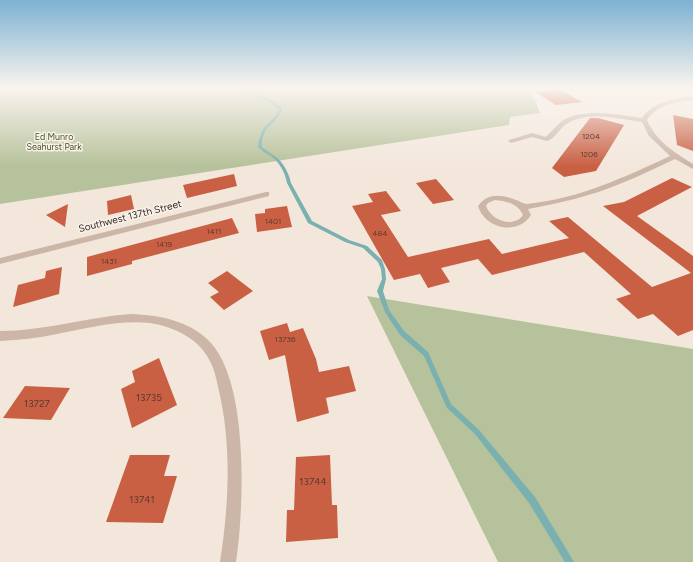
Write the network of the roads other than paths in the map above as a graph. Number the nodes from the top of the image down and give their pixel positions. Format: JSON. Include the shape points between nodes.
{"nodes":[{"id":1,"x":647,"y":114,"type":"edge"},
{"id":2,"x":644,"y":120,"type":"junction"},
{"id":3,"x":511,"y":141,"type":"dead end"},
{"id":4,"x":675,"y":156,"type":"junction"},
{"id":5,"x":693,"y":167,"type":"edge"},
{"id":6,"x":266,"y":194,"type":"dead end"},
{"id":7,"x":523,"y":207,"type":"junction"},
{"id":8,"x":0,"y":261,"type":"edge"},
{"id":9,"x":0,"y":336,"type":"edge"},
{"id":10,"x":228,"y":562,"type":"edge"}],
"edges":[{"from":1,"to":2,"type":"street"},
{"from":2,"to":3,"type":"street","via":[[583,117],[564,123],[547,139],[532,135]]},
{"from":2,"to":4,"type":"street","via":[[652,135]]},
{"from":4,"to":5,"type":"street"},
{"from":4,"to":7,"type":"street","via":[[594,191]]},
{"from":6,"to":8,"type":"street","name":"Southwest 137th Street"},
{"from":7,"to":7,"type":"street","via":[[499,198],[487,200],[482,206],[489,218],[510,224],[526,219]]},
{"from":9,"to":10,"type":"street","via":[[33,334],[123,319],[151,319],[174,325],[197,337],[212,353],[229,403],[234,462],[234,507]]}]}
